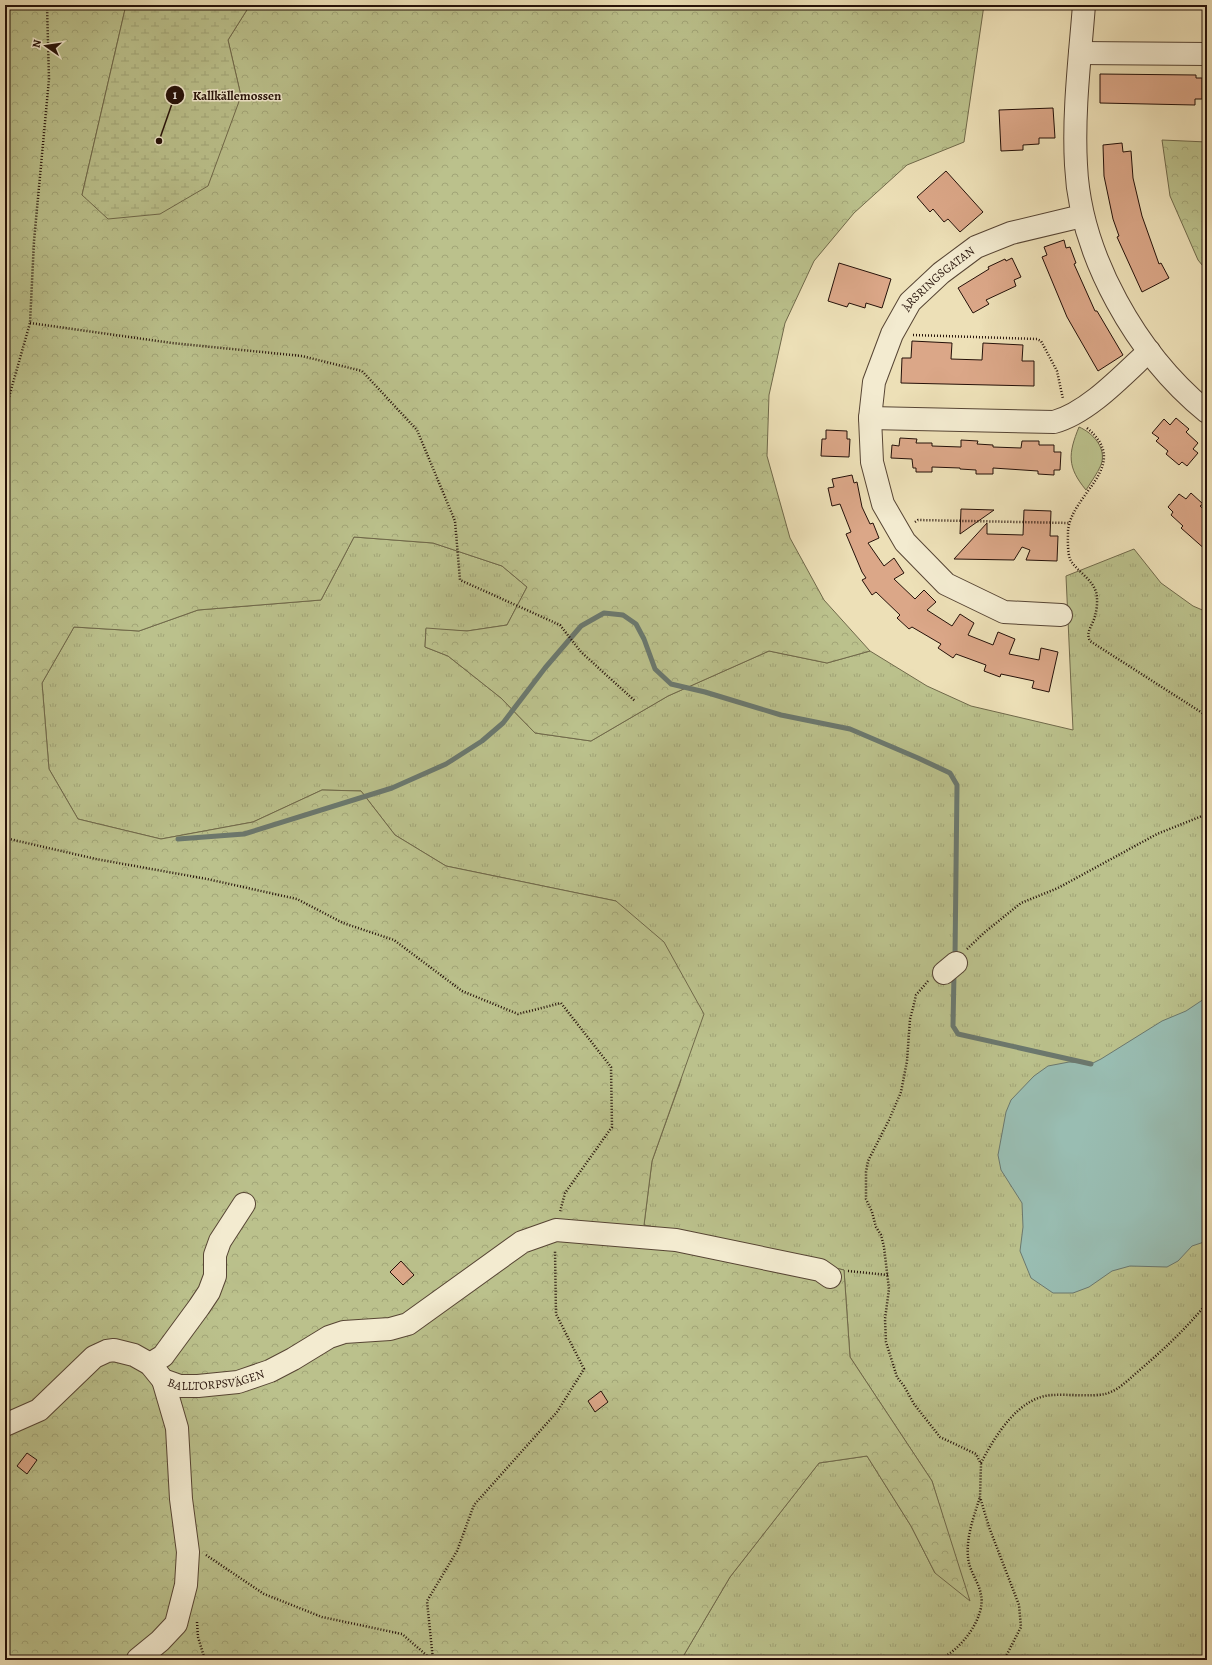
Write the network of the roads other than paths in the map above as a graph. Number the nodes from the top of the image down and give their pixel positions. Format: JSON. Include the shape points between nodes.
{"nodes":[{"id":1,"x":1084,"y":5,"type":"edge"},
{"id":2,"x":1080,"y":54,"type":"junction"},
{"id":3,"x":1207,"y":54,"type":"edge"},
{"id":4,"x":1082,"y":216,"type":"junction"},
{"id":5,"x":1149,"y":351,"type":"junction"},
{"id":6,"x":1207,"y":412,"type":"edge"},
{"id":7,"x":870,"y":418,"type":"junction"},
{"id":8,"x":1061,"y":615,"type":"dead end"},
{"id":9,"x":244,"y":1204,"type":"dead end"},
{"id":10,"x":830,"y":1277,"type":"road end"},
{"id":11,"x":157,"y":1372,"type":"junction"},
{"id":12,"x":5,"y":1425,"type":"edge"},
{"id":13,"x":138,"y":1659,"type":"dead end"}],
"edges":[{"from":1,"to":2,"type":"street"},
{"from":2,"to":3,"type":"street"},
{"from":2,"to":4,"type":"street","via":[[1076,165]]},
{"from":4,"to":5,"type":"street","via":[[1107,283]]},
{"from":4,"to":7,"type":"street","name":"ÅRSRINGSGATAN","via":[[1011,233],[976,247],[941,272],[910,302],[892,334],[874,382]]},
{"from":5,"to":6,"type":"street","via":[[1169,377]]},
{"from":5,"to":7,"type":"street","via":[[1113,384],[1068,419],[1054,422]]},
{"from":7,"to":8,"type":"street","name":"ÅRSRINGSGATAN","via":[[872,462],[883,504],[905,542],[946,584],[1004,612]]},
{"from":9,"to":11,"type":"street","via":[[220,1241],[215,1255],[215,1276],[209,1292],[163,1356]]},
{"from":10,"to":11,"type":"street","name":"BALLTORPSVÄGEN","via":[[820,1270],[676,1240],[556,1230],[522,1242],[408,1324],[390,1329],[344,1332],[329,1336],[270,1371],[238,1382],[180,1386]]},
{"from":11,"to":12,"type":"street","name":"BALLTORPSVÄGEN","via":[[134,1355],[114,1350],[107,1351],[94,1357],[39,1410]]},
{"from":11,"to":13,"type":"street","via":[[177,1428],[181,1499],[188,1552],[186,1585],[176,1624]]}]}
